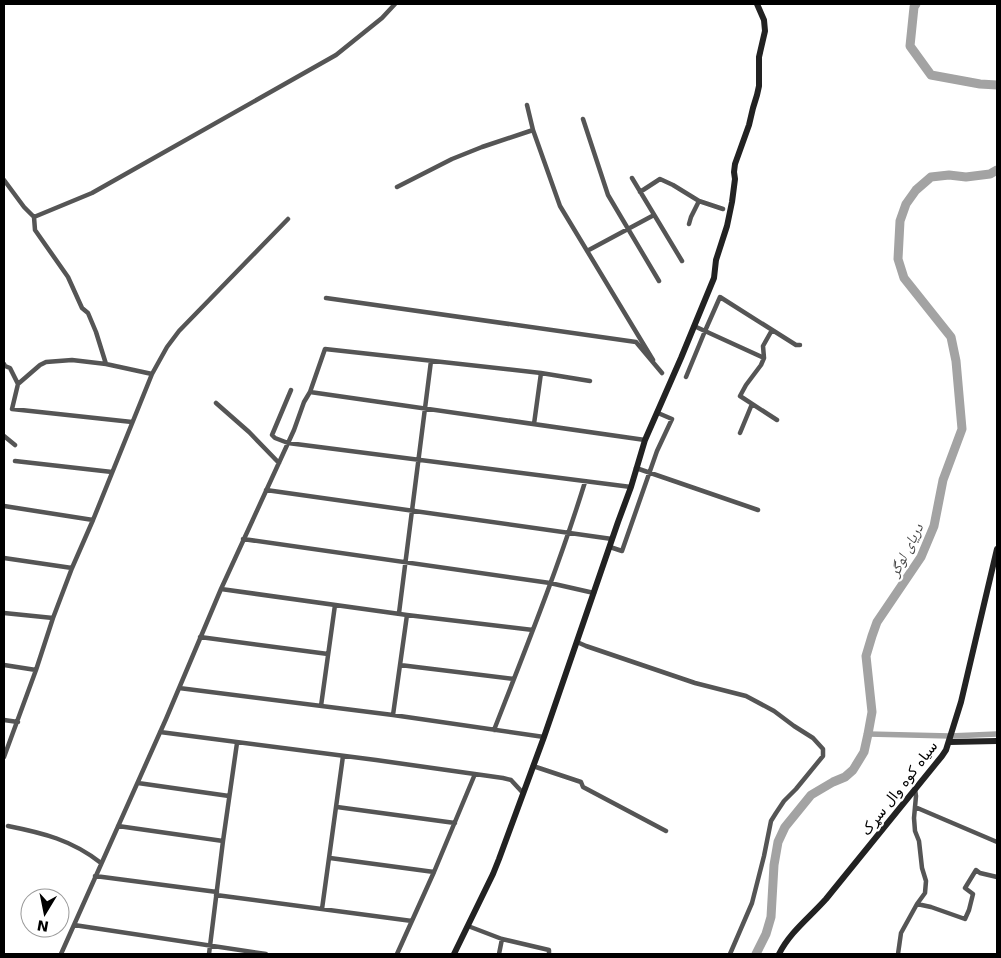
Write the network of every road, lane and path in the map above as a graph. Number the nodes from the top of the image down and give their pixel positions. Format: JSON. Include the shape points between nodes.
{"nodes":[{"id":1,"x":395,"y":4,"type":"edge"},
{"id":2,"x":757,"y":4,"type":"edge"},
{"id":3,"x":527,"y":105,"type":"dead end"},
{"id":4,"x":583,"y":119,"type":"dead end"},
{"id":5,"x":533,"y":130,"type":"junction"},
{"id":6,"x":632,"y":178,"type":"dead end"},
{"id":7,"x":4,"y":180,"type":"edge"},
{"id":8,"x":397,"y":187,"type":"dead end"},
{"id":9,"x":640,"y":192,"type":"junction"},
{"id":10,"x":699,"y":201,"type":"junction"},
{"id":11,"x":722,"y":209,"type":"dead end"},
{"id":12,"x":654,"y":215,"type":"junction"},
{"id":13,"x":34,"y":218,"type":"junction"},
{"id":14,"x":288,"y":219,"type":"dead end"},
{"id":15,"x":689,"y":224,"type":"dead end"},
{"id":16,"x":628,"y":229,"type":"junction"},
{"id":17,"x":587,"y":250,"type":"junction"},
{"id":18,"x":682,"y":261,"type":"dead end"},
{"id":19,"x":659,"y":281,"type":"dead end"},
{"id":20,"x":326,"y":298,"type":"dead end"},
{"id":21,"x":694,"y":326,"type":"junction"},
{"id":22,"x":705,"y":330,"type":"junction"},
{"id":23,"x":772,"y":330,"type":"junction"},
{"id":24,"x":800,"y":345,"type":"dead end"},
{"id":25,"x":764,"y":358,"type":"junction"},
{"id":26,"x":431,"y":361,"type":"junction"},
{"id":27,"x":4,"y":364,"type":"edge"},
{"id":28,"x":106,"y":364,"type":"junction"},
{"id":29,"x":541,"y":373,"type":"junction"},
{"id":30,"x":662,"y":373,"type":"junction"},
{"id":31,"x":152,"y":374,"type":"junction"},
{"id":32,"x":686,"y":377,"type":"dead end"},
{"id":33,"x":590,"y":381,"type":"dead end"},
{"id":34,"x":670,"y":382,"type":"junction"},
{"id":35,"x":18,"y":384,"type":"junction"},
{"id":36,"x":291,"y":390,"type":"dead end"},
{"id":37,"x":310,"y":392,"type":"junction"},
{"id":38,"x":216,"y":403,"type":"dead end"},
{"id":39,"x":752,"y":404,"type":"junction"},
{"id":40,"x":424,"y":409,"type":"junction"},
{"id":41,"x":658,"y":413,"type":"junction"},
{"id":42,"x":777,"y":420,"type":"dead end"},
{"id":43,"x":132,"y":422,"type":"junction"},
{"id":44,"x":534,"y":424,"type":"junction"},
{"id":45,"x":740,"y":433,"type":"dead end"},
{"id":46,"x":4,"y":436,"type":"edge"},
{"id":47,"x":645,"y":440,"type":"junction"},
{"id":48,"x":288,"y":443,"type":"junction"},
{"id":49,"x":15,"y":445,"type":"dead end"},
{"id":50,"x":418,"y":460,"type":"junction"},
{"id":51,"x":15,"y":461,"type":"dead end"},
{"id":52,"x":279,"y":463,"type":"junction"},
{"id":53,"x":636,"y":468,"type":"junction"},
{"id":54,"x":112,"y":472,"type":"junction"},
{"id":55,"x":649,"y":472,"type":"junction"},
{"id":56,"x":585,"y":482,"type":"junction"},
{"id":57,"x":631,"y":488,"type":"junction"},
{"id":58,"x":266,"y":490,"type":"junction"},
{"id":59,"x":4,"y":506,"type":"edge"},
{"id":60,"x":412,"y":510,"type":"junction"},
{"id":61,"x":758,"y":510,"type":"dead end"},
{"id":62,"x":93,"y":520,"type":"junction"},
{"id":63,"x":569,"y":532,"type":"junction"},
{"id":64,"x":243,"y":539,"type":"junction"},
{"id":65,"x":612,"y":539,"type":"junction"},
{"id":66,"x":610,"y":548,"type":"junction"},
{"id":67,"x":997,"y":549,"type":"edge"},
{"id":68,"x":4,"y":558,"type":"edge"},
{"id":69,"x":405,"y":562,"type":"junction"},
{"id":70,"x":72,"y":568,"type":"junction"},
{"id":71,"x":550,"y":583,"type":"junction"},
{"id":72,"x":221,"y":589,"type":"junction"},
{"id":73,"x":594,"y":593,"type":"junction"},
{"id":74,"x":335,"y":605,"type":"junction"},
{"id":75,"x":4,"y":613,"type":"edge"},
{"id":76,"x":399,"y":613,"type":"junction"},
{"id":77,"x":407,"y":614,"type":"junction"},
{"id":78,"x":53,"y":618,"type":"junction"},
{"id":79,"x":533,"y":630,"type":"junction"},
{"id":80,"x":200,"y":637,"type":"junction"},
{"id":81,"x":579,"y":643,"type":"junction"},
{"id":82,"x":328,"y":654,"type":"junction"},
{"id":83,"x":4,"y":665,"type":"edge"},
{"id":84,"x":400,"y":665,"type":"junction"},
{"id":85,"x":36,"y":670,"type":"junction"},
{"id":86,"x":514,"y":679,"type":"junction"},
{"id":87,"x":179,"y":688,"type":"junction"},
{"id":88,"x":321,"y":706,"type":"junction"},
{"id":89,"x":393,"y":715,"type":"junction"},
{"id":90,"x":4,"y":720,"type":"edge"},
{"id":91,"x":18,"y":722,"type":"junction"},
{"id":92,"x":494,"y":730,"type":"junction"},
{"id":93,"x":160,"y":732,"type":"junction"},
{"id":94,"x":544,"y":737,"type":"junction"},
{"id":95,"x":950,"y":738,"type":"junction"},
{"id":96,"x":997,"y":741,"type":"edge"},
{"id":97,"x":237,"y":743,"type":"junction"},
{"id":98,"x":343,"y":756,"type":"junction"},
{"id":99,"x":4,"y":758,"type":"edge"},
{"id":100,"x":534,"y":766,"type":"junction"},
{"id":101,"x":476,"y":774,"type":"junction"},
{"id":102,"x":138,"y":783,"type":"junction"},
{"id":103,"x":915,"y":789,"type":"junction"},
{"id":104,"x":523,"y":793,"type":"junction"},
{"id":105,"x":229,"y":796,"type":"junction"},
{"id":106,"x":336,"y":807,"type":"junction"},
{"id":107,"x":915,"y":807,"type":"junction"},
{"id":108,"x":455,"y":823,"type":"junction"},
{"id":109,"x":8,"y":826,"type":"dead end"},
{"id":110,"x":118,"y":826,"type":"junction"},
{"id":111,"x":666,"y":831,"type":"dead end"},
{"id":112,"x":223,"y":841,"type":"junction"},
{"id":113,"x":997,"y":842,"type":"edge"},
{"id":114,"x":330,"y":858,"type":"junction"},
{"id":115,"x":101,"y":862,"type":"junction"},
{"id":116,"x":434,"y":872,"type":"junction"},
{"id":117,"x":96,"y":876,"type":"junction"},
{"id":118,"x":997,"y":877,"type":"edge"},
{"id":119,"x":217,"y":893,"type":"junction"},
{"id":120,"x":917,"y":904,"type":"junction"},
{"id":121,"x":322,"y":909,"type":"junction"},
{"id":122,"x":412,"y":921,"type":"junction"},
{"id":123,"x":74,"y":926,"type":"junction"},
{"id":124,"x":468,"y":926,"type":"junction"},
{"id":125,"x":502,"y":939,"type":"junction"},
{"id":126,"x":210,"y":946,"type":"junction"},
{"id":127,"x":898,"y":953,"type":"edge"},
{"id":128,"x":61,"y":954,"type":"edge"},
{"id":129,"x":209,"y":954,"type":"edge"},
{"id":130,"x":266,"y":954,"type":"edge"},
{"id":131,"x":397,"y":954,"type":"edge"},
{"id":132,"x":454,"y":954,"type":"edge"},
{"id":133,"x":499,"y":954,"type":"edge"},
{"id":134,"x":549,"y":954,"type":"edge"},
{"id":135,"x":730,"y":954,"type":"edge"},
{"id":136,"x":779,"y":954,"type":"edge"},
{"id":137,"x":904,"y":954,"type":"edge"}],
"edges":[{"from":1,"to":13,"type":"street","via":[[336,55],[92,193]]},
{"from":2,"to":21,"type":"street","via":[[765,32],[759,57],[759,86],[735,164],[732,202],[714,278]]},
{"from":3,"to":5,"type":"street"},
{"from":4,"to":16,"type":"street","via":[[608,195]]},
{"from":5,"to":8,"type":"street","via":[[452,159]]},
{"from":5,"to":17,"type":"street","via":[[560,206]]},
{"from":6,"to":9,"type":"street"},
{"from":7,"to":13,"type":"street"},
{"from":9,"to":10,"type":"street","via":[[660,179]]},
{"from":9,"to":12,"type":"street"},
{"from":10,"to":11,"type":"street"},
{"from":10,"to":15,"type":"street"},
{"from":12,"to":16,"type":"street"},
{"from":12,"to":18,"type":"street"},
{"from":13,"to":28,"type":"street","via":[[35,230],[68,276],[82,308],[88,313]]},
{"from":14,"to":31,"type":"street","via":[[179,331]]},
{"from":16,"to":17,"type":"street"},
{"from":16,"to":19,"type":"street"},
{"from":17,"to":30,"type":"street"},
{"from":20,"to":30,"type":"street","via":[[636,342]]},
{"from":21,"to":22,"type":"street"},
{"from":21,"to":34,"type":"street"},
{"from":22,"to":23,"type":"street","via":[[720,297]]},
{"from":22,"to":25,"type":"street"},
{"from":22,"to":32,"type":"street"},
{"from":23,"to":24,"type":"street"},
{"from":23,"to":25,"type":"street","via":[[764,346]]},
{"from":25,"to":39,"type":"street","via":[[740,396]]},
{"from":26,"to":29,"type":"street"},
{"from":26,"to":37,"type":"street","via":[[325,349]]},
{"from":26,"to":40,"type":"street"},
{"from":27,"to":35,"type":"street","via":[[10,368]]},
{"from":28,"to":31,"type":"street"},
{"from":28,"to":35,"type":"street","via":[[72,360],[46,362]]},
{"from":29,"to":33,"type":"street"},
{"from":29,"to":44,"type":"street"},
{"from":30,"to":34,"type":"street"},
{"from":31,"to":43,"type":"street"},
{"from":34,"to":41,"type":"street"},
{"from":35,"to":43,"type":"street","via":[[12,409]]},
{"from":36,"to":48,"type":"street","via":[[272,435]]},
{"from":37,"to":40,"type":"street"},
{"from":37,"to":48,"type":"street"},
{"from":38,"to":52,"type":"street"},
{"from":39,"to":42,"type":"street"},
{"from":39,"to":45,"type":"street"},
{"from":40,"to":44,"type":"street"},
{"from":40,"to":50,"type":"street"},
{"from":41,"to":47,"type":"street"},
{"from":41,"to":55,"type":"street","via":[[672,419]]},
{"from":43,"to":54,"type":"street"},
{"from":44,"to":47,"type":"street"},
{"from":46,"to":49,"type":"street"},
{"from":47,"to":53,"type":"street"},
{"from":48,"to":50,"type":"street"},
{"from":48,"to":52,"type":"street"},
{"from":50,"to":56,"type":"street"},
{"from":50,"to":60,"type":"street"},
{"from":51,"to":54,"type":"street"},
{"from":52,"to":58,"type":"street"},
{"from":53,"to":55,"type":"street"},
{"from":53,"to":57,"type":"street"},
{"from":54,"to":62,"type":"street"},
{"from":55,"to":61,"type":"street"},
{"from":55,"to":66,"type":"street","via":[[622,551]]},
{"from":56,"to":57,"type":"street"},
{"from":56,"to":63,"type":"street"},
{"from":57,"to":65,"type":"street"},
{"from":58,"to":60,"type":"street"},
{"from":58,"to":64,"type":"street"},
{"from":59,"to":62,"type":"street"},
{"from":60,"to":63,"type":"street"},
{"from":60,"to":69,"type":"street"},
{"from":62,"to":70,"type":"street"},
{"from":63,"to":65,"type":"street"},
{"from":63,"to":71,"type":"street"},
{"from":64,"to":69,"type":"street"},
{"from":64,"to":72,"type":"street"},
{"from":65,"to":66,"type":"street"},
{"from":66,"to":73,"type":"street"},
{"from":67,"to":95,"type":"street","name":"سیاه کوه وال سړک"},
{"from":68,"to":70,"type":"street"},
{"from":69,"to":71,"type":"street"},
{"from":69,"to":76,"type":"street"},
{"from":70,"to":78,"type":"street"},
{"from":71,"to":73,"type":"street"},
{"from":71,"to":79,"type":"street"},
{"from":72,"to":74,"type":"street"},
{"from":72,"to":80,"type":"street"},
{"from":73,"to":81,"type":"street"},
{"from":74,"to":76,"type":"street"},
{"from":74,"to":82,"type":"street"},
{"from":75,"to":78,"type":"street"},
{"from":76,"to":77,"type":"street"},
{"from":77,"to":79,"type":"street"},
{"from":77,"to":84,"type":"street"},
{"from":78,"to":85,"type":"street"},
{"from":79,"to":86,"type":"street"},
{"from":80,"to":82,"type":"street"},
{"from":80,"to":87,"type":"street"},
{"from":81,"to":94,"type":"street"},
{"from":81,"to":135,"type":"street","via":[[695,683],[746,696],[774,711],[813,738],[823,749],[823,756],[784,800],[771,821],[752,903]]},
{"from":82,"to":88,"type":"street"},
{"from":83,"to":85,"type":"street"},
{"from":84,"to":86,"type":"street"},
{"from":84,"to":89,"type":"street"},
{"from":85,"to":91,"type":"street"},
{"from":86,"to":92,"type":"street"},
{"from":87,"to":88,"type":"street"},
{"from":87,"to":93,"type":"street"},
{"from":88,"to":89,"type":"street"},
{"from":89,"to":92,"type":"street"},
{"from":90,"to":91,"type":"street"},
{"from":91,"to":99,"type":"street"},
{"from":92,"to":94,"type":"street"},
{"from":93,"to":97,"type":"street"},
{"from":93,"to":102,"type":"street"},
{"from":94,"to":100,"type":"street"},
{"from":95,"to":96,"type":"street"},
{"from":95,"to":103,"type":"street","name":"سیاه کوه وال سړک","via":[[942,756]]},
{"from":97,"to":98,"type":"street"},
{"from":97,"to":105,"type":"street"},
{"from":98,"to":101,"type":"street"},
{"from":98,"to":106,"type":"street"},
{"from":100,"to":104,"type":"street"},
{"from":100,"to":111,"type":"street","via":[[581,782],[583,787]]},
{"from":101,"to":104,"type":"street","via":[[511,780]]},
{"from":101,"to":108,"type":"street"},
{"from":102,"to":105,"type":"street"},
{"from":102,"to":110,"type":"street"},
{"from":103,"to":107,"type":"street"},
{"from":103,"to":136,"type":"street","name":"سیاه کوه وال سړک","via":[[826,899],[788,938]]},
{"from":104,"to":124,"type":"street","via":[[493,874]]},
{"from":105,"to":112,"type":"street"},
{"from":106,"to":108,"type":"street"},
{"from":106,"to":114,"type":"street"},
{"from":107,"to":113,"type":"street"},
{"from":107,"to":120,"type":"street","via":[[915,831],[926,881],[925,893]]},
{"from":108,"to":116,"type":"street"},
{"from":109,"to":115,"type":"street","via":[[59,839],[88,852]]},
{"from":110,"to":112,"type":"street"},
{"from":110,"to":115,"type":"street"},
{"from":112,"to":119,"type":"street"},
{"from":114,"to":116,"type":"street"},
{"from":114,"to":121,"type":"street"},
{"from":115,"to":117,"type":"street"},
{"from":116,"to":122,"type":"street"},
{"from":117,"to":119,"type":"street"},
{"from":117,"to":123,"type":"street"},
{"from":118,"to":120,"type":"street","via":[[976,870],[965,888],[973,894],[965,918]]},
{"from":119,"to":121,"type":"street"},
{"from":119,"to":126,"type":"street"},
{"from":120,"to":127,"type":"street","via":[[901,933]]},
{"from":121,"to":122,"type":"street"},
{"from":122,"to":131,"type":"street"},
{"from":123,"to":126,"type":"street"},
{"from":123,"to":128,"type":"street"},
{"from":124,"to":125,"type":"street"},
{"from":124,"to":132,"type":"street"},
{"from":125,"to":133,"type":"street"},
{"from":125,"to":134,"type":"street","via":[[549,950]]},
{"from":126,"to":129,"type":"street"},
{"from":126,"to":130,"type":"street"},
{"from":127,"to":137,"type":"street"}]}
